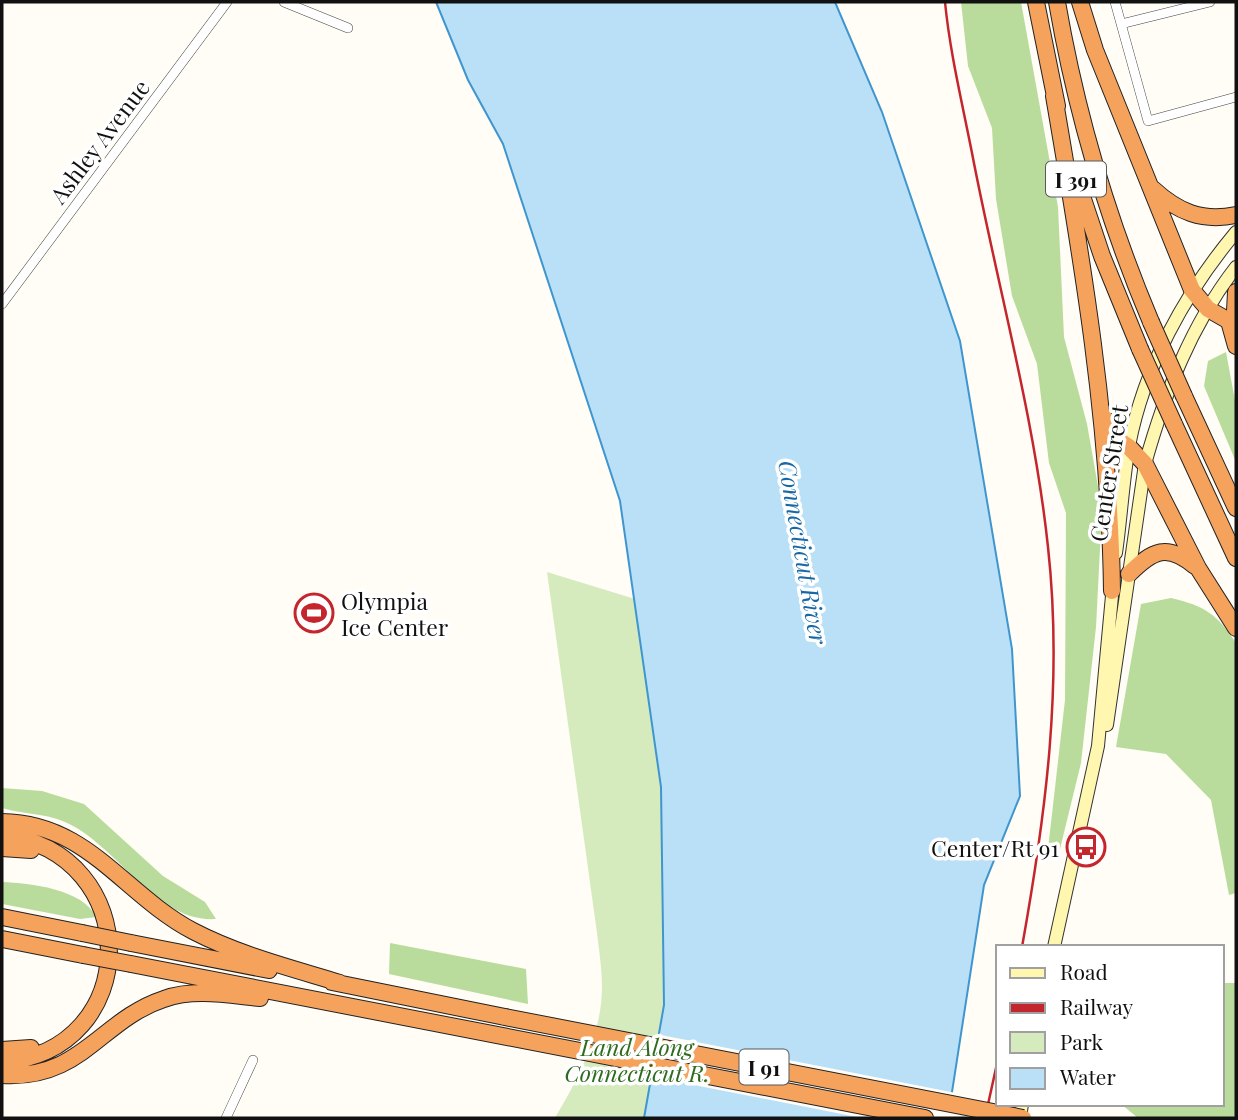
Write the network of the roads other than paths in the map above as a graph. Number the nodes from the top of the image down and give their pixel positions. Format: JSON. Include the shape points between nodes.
{"nodes":[{"id":1,"x":227,"y":2,"type":"edge"},
{"id":2,"x":284,"y":2,"type":"edge"},
{"id":3,"x":1036,"y":2,"type":"edge"},
{"id":4,"x":1057,"y":2,"type":"edge"},
{"id":5,"x":1080,"y":2,"type":"edge"},
{"id":6,"x":1115,"y":2,"type":"edge"},
{"id":7,"x":1210,"y":2,"type":"edge"},
{"id":8,"x":1121,"y":24,"type":"junction"},
{"id":9,"x":348,"y":28,"type":"dead end"},
{"id":10,"x":1054,"y":96,"type":"junction"},
{"id":11,"x":1236,"y":96,"type":"edge"},
{"id":12,"x":1149,"y":185,"type":"junction"},
{"id":13,"x":1236,"y":215,"type":"edge"},
{"id":14,"x":1236,"y":232,"type":"edge"},
{"id":15,"x":1236,"y":267,"type":"edge"},
{"id":16,"x":1192,"y":290,"type":"junction"},
{"id":17,"x":1236,"y":292,"type":"edge"},
{"id":18,"x":2,"y":304,"type":"edge"},
{"id":19,"x":1208,"y":309,"type":"junction"},
{"id":20,"x":1235,"y":338,"type":"edge"},
{"id":21,"x":1099,"y":406,"type":"junction"},
{"id":22,"x":1129,"y":447,"type":"junction"},
{"id":23,"x":1145,"y":464,"type":"junction"},
{"id":24,"x":1236,"y":508,"type":"edge"},
{"id":25,"x":1236,"y":558,"type":"edge"},
{"id":26,"x":1198,"y":568,"type":"junction"},
{"id":27,"x":1129,"y":574,"type":"junction"},
{"id":28,"x":1112,"y":591,"type":"junction"},
{"id":29,"x":1236,"y":628,"type":"edge"},
{"id":30,"x":1098,"y":746,"type":"junction"},
{"id":31,"x":2,"y":822,"type":"edge"},
{"id":32,"x":2,"y":835,"type":"edge"},
{"id":33,"x":2,"y":848,"type":"edge"},
{"id":34,"x":94,"y":894,"type":"junction"},
{"id":35,"x":2,"y":917,"type":"edge"},
{"id":36,"x":2,"y":939,"type":"edge"},
{"id":37,"x":1054,"y":945,"type":"edge"},
{"id":38,"x":340,"y":984,"type":"junction"},
{"id":39,"x":343,"y":1005,"type":"junction"},
{"id":40,"x":91,"y":1009,"type":"junction"},
{"id":41,"x":2,"y":1050,"type":"edge"},
{"id":42,"x":253,"y":1060,"type":"dead end"},
{"id":43,"x":2,"y":1062,"type":"edge"},
{"id":44,"x":2,"y":1075,"type":"edge"},
{"id":45,"x":226,"y":1118,"type":"edge"},
{"id":46,"x":925,"y":1118,"type":"edge"},
{"id":47,"x":1021,"y":1118,"type":"edge"}],
"edges":[{"from":1,"to":18,"type":"street","name":"Ashley Avenue"},
{"from":2,"to":9,"type":"street"},
{"from":3,"to":10,"type":"highway","number":"I 391"},
{"from":4,"to":24,"type":"highway","number":"I 391","bridge":true,"via":[[1073,87],[1119,243]]},
{"from":5,"to":12,"type":"highway"},
{"from":6,"to":8,"type":"street"},
{"from":7,"to":8,"type":"street"},
{"from":8,"to":11,"type":"street","via":[[1148,121]]},
{"from":10,"to":21,"type":"highway","via":[[1077,229]]},
{"from":10,"to":25,"type":"highway","number":"I 391","bridge":true,"via":[[1091,223],[1140,349]]},
{"from":12,"to":13,"type":"highway","via":[[1183,212],[1218,218]]},
{"from":12,"to":16,"type":"highway"},
{"from":14,"to":16,"type":"main road","name":"Center Street"},
{"from":15,"to":19,"type":"main road","name":"Center Street"},
{"from":16,"to":19,"type":"highway"},
{"from":16,"to":22,"type":"main road","name":"Center Street","via":[[1154,366]]},
{"from":17,"to":20,"type":"highway"},
{"from":19,"to":20,"type":"highway","via":[[1221,314]]},
{"from":19,"to":23,"type":"main road","name":"Center Street","via":[[1167,392]]},
{"from":21,"to":22,"type":"highway","via":[[1113,436]]},
{"from":21,"to":28,"type":"highway","via":[[1111,513]]},
{"from":22,"to":23,"type":"highway"},
{"from":22,"to":28,"type":"main road","name":"Center Street"},
{"from":23,"to":26,"type":"highway"},
{"from":23,"to":27,"type":"main road","name":"Center Street"},
{"from":26,"to":27,"type":"highway","via":[[1183,556],[1158,552]]},
{"from":26,"to":29,"type":"highway"},
{"from":27,"to":30,"type":"main road","name":"Center Street","via":[[1107,726]]},
{"from":28,"to":30,"type":"main road","name":"Center Street"},
{"from":30,"to":37,"type":"main road","name":"Center Street"},
{"from":31,"to":38,"type":"highway","via":[[40,825],[71,838],[153,905],[207,938]]},
{"from":32,"to":34,"type":"highway","via":[[55,854],[78,872]]},
{"from":33,"to":34,"type":"highway","via":[[54,858],[77,873]]},
{"from":34,"to":40,"type":"highway","via":[[111,949],[107,977]]},
{"from":35,"to":38,"type":"highway","number":"I 91","bridge":true},
{"from":36,"to":39,"type":"highway","number":"I 91","bridge":true},
{"from":38,"to":47,"type":"highway","number":"I 91","bridge":true},
{"from":39,"to":44,"type":"highway","via":[[175,995],[143,1008],[67,1063],[37,1073]]},
{"from":39,"to":46,"type":"highway","number":"I 91"},
{"from":40,"to":41,"type":"highway","via":[[53,1040]]},
{"from":40,"to":43,"type":"highway","via":[[55,1046],[26,1059]]},
{"from":42,"to":45,"type":"street"}]}
